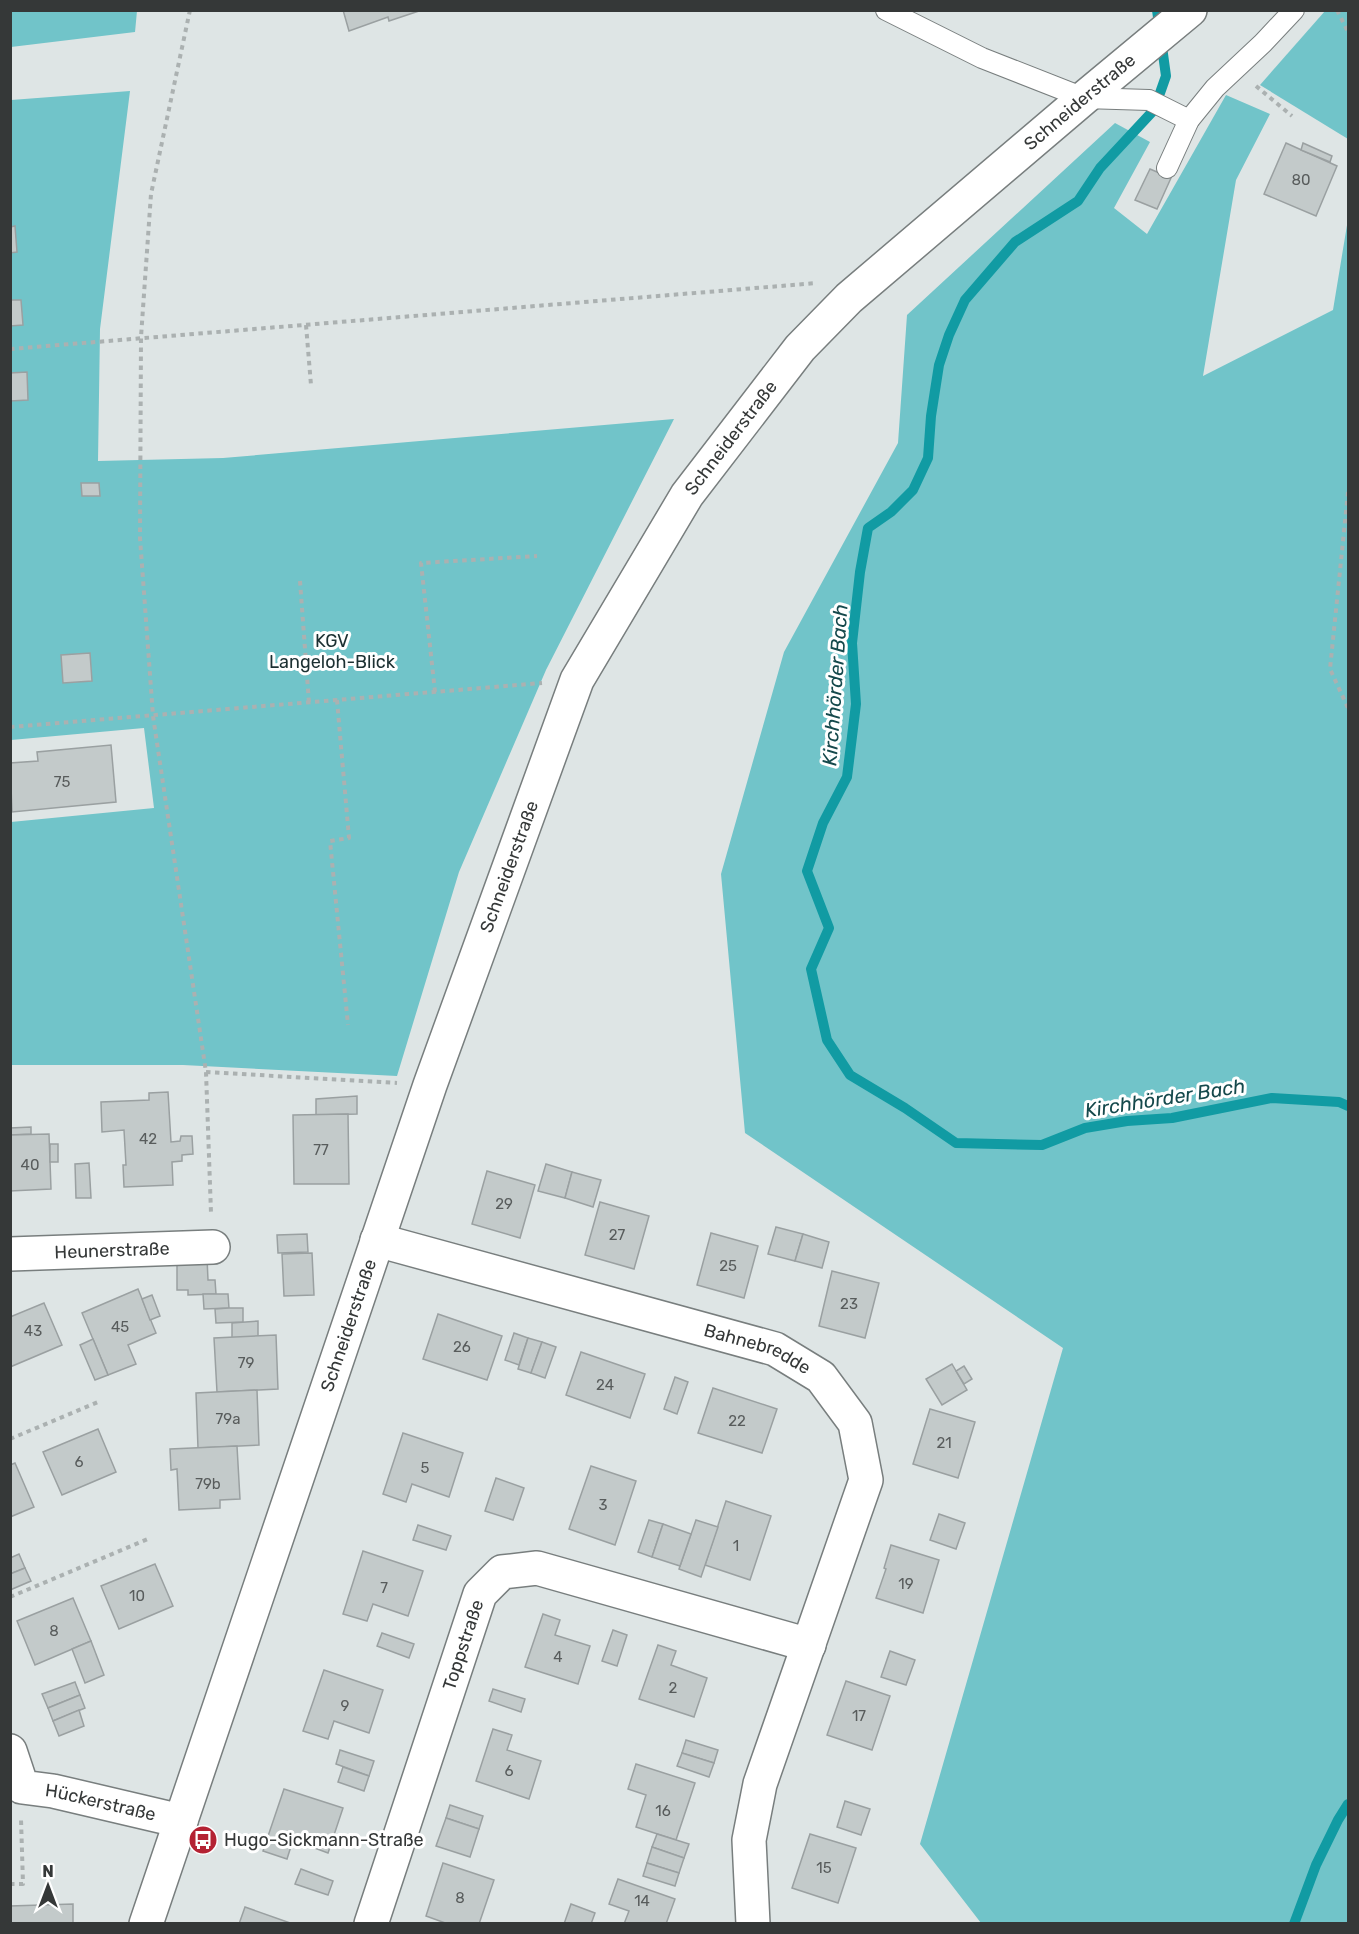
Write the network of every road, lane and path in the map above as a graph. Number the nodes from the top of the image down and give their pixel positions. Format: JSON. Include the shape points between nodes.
{"nodes":[{"id":1,"x":190,"y":10,"type":"edge"},
{"id":2,"x":886,"y":10,"type":"edge"},
{"id":3,"x":1294,"y":10,"type":"edge"},
{"id":4,"x":1337,"y":10,"type":"edge"},
{"id":5,"x":1185,"y":14,"type":"edge"},
{"id":6,"x":1348,"y":32,"type":"edge"},
{"id":7,"x":1260,"y":77,"type":"dead end"},
{"id":8,"x":1084,"y":98,"type":"junction"},
{"id":9,"x":1292,"y":116,"type":"dead end"},
{"id":10,"x":1190,"y":120,"type":"junction"},
{"id":11,"x":1167,"y":168,"type":"dead end"},
{"id":12,"x":849,"y":298,"type":"junction"},
{"id":13,"x":306,"y":325,"type":"junction"},
{"id":14,"x":141,"y":337,"type":"junction"},
{"id":15,"x":10,"y":349,"type":"edge"},
{"id":16,"x":311,"y":385,"type":"dead end"},
{"id":17,"x":1348,"y":492,"type":"edge"},
{"id":18,"x":537,"y":556,"type":"dead end"},
{"id":19,"x":300,"y":581,"type":"dead end"},
{"id":20,"x":577,"y":680,"type":"junction"},
{"id":21,"x":435,"y":692,"type":"junction"},
{"id":22,"x":337,"y":700,"type":"junction"},
{"id":23,"x":309,"y":703,"type":"junction"},
{"id":24,"x":1348,"y":708,"type":"edge"},
{"id":25,"x":153,"y":716,"type":"junction"},
{"id":26,"x":10,"y":727,"type":"edge"},
{"id":27,"x":348,"y":1026,"type":"dead end"},
{"id":28,"x":206,"y":1072,"type":"junction"},
{"id":29,"x":393,"y":1083,"type":"dead end"},
{"id":30,"x":377,"y":1240,"type":"junction"},
{"id":31,"x":213,"y":1246,"type":"joint"},
{"id":32,"x":10,"y":1254,"type":"edge"},
{"id":33,"x":98,"y":1401,"type":"dead end"},
{"id":34,"x":10,"y":1439,"type":"edge"},
{"id":35,"x":148,"y":1539,"type":"dead end"},
{"id":36,"x":10,"y":1597,"type":"edge"},
{"id":37,"x":809,"y":1645,"type":"junction"},
{"id":38,"x":10,"y":1751,"type":"edge"},
{"id":39,"x":18,"y":1798,"type":"edge"},
{"id":40,"x":181,"y":1821,"type":"junction"},
{"id":41,"x":10,"y":1884,"type":"edge"},
{"id":42,"x":146,"y":1923,"type":"edge"},
{"id":43,"x":371,"y":1923,"type":"edge"},
{"id":44,"x":753,"y":1923,"type":"edge"}],
"edges":[{"from":1,"to":14,"type":"path","via":[[151,194]]},
{"from":2,"to":8,"type":"lane","via":[[982,58]]},
{"from":3,"to":10,"type":"lane","via":[[1215,88]]},
{"from":4,"to":6,"type":"path"},
{"from":5,"to":8,"type":"street","name":"Schneiderstraße"},
{"from":7,"to":9,"type":"path","via":[[1254,85]]},
{"from":8,"to":10,"type":"lane","via":[[1149,100]]},
{"from":8,"to":12,"type":"street","name":"Schneiderstraße"},
{"from":10,"to":11,"type":"lane"},
{"from":12,"to":13,"type":"path","via":[[824,282]]},
{"from":12,"to":20,"type":"street","name":"Schneiderstraße","via":[[800,348],[687,495]]},
{"from":13,"to":14,"type":"path"},
{"from":13,"to":16,"type":"path"},
{"from":14,"to":15,"type":"path"},
{"from":14,"to":25,"type":"path","via":[[140,538]]},
{"from":17,"to":24,"type":"path","via":[[1330,669]]},
{"from":18,"to":21,"type":"path","via":[[421,563]]},
{"from":19,"to":23,"type":"path"},
{"from":20,"to":21,"type":"path"},
{"from":20,"to":30,"type":"street","name":"Schneiderstraße"},
{"from":21,"to":22,"type":"path"},
{"from":22,"to":23,"type":"path"},
{"from":22,"to":27,"type":"path","via":[[349,838],[330,841]]},
{"from":23,"to":25,"type":"path"},
{"from":25,"to":26,"type":"path"},
{"from":25,"to":28,"type":"path"},
{"from":28,"to":29,"type":"path"},
{"from":28,"to":31,"type":"path"},
{"from":30,"to":37,"type":"street","name":"Bahnebredde","via":[[775,1349],[821,1377],[855,1423],[867,1480]]},
{"from":30,"to":40,"type":"street","name":"Schneiderstraße"},
{"from":31,"to":32,"type":"street","name":"Heunerstraße"},
{"from":33,"to":34,"type":"path"},
{"from":35,"to":36,"type":"path"},
{"from":37,"to":43,"type":"street","name":"Toppstraße","via":[[537,1568],[502,1572],[480,1594]]},
{"from":37,"to":44,"type":"street","name":"Bahnebredde","via":[[760,1784],[748,1840]]},
{"from":38,"to":39,"type":"street","name":"Hückerstraße"},
{"from":39,"to":40,"type":"street","name":"Hückerstraße","via":[[53,1791]]},
{"from":39,"to":41,"type":"path","via":[[23,1884]]},
{"from":40,"to":42,"type":"street","name":"Schneiderstraße"}]}
